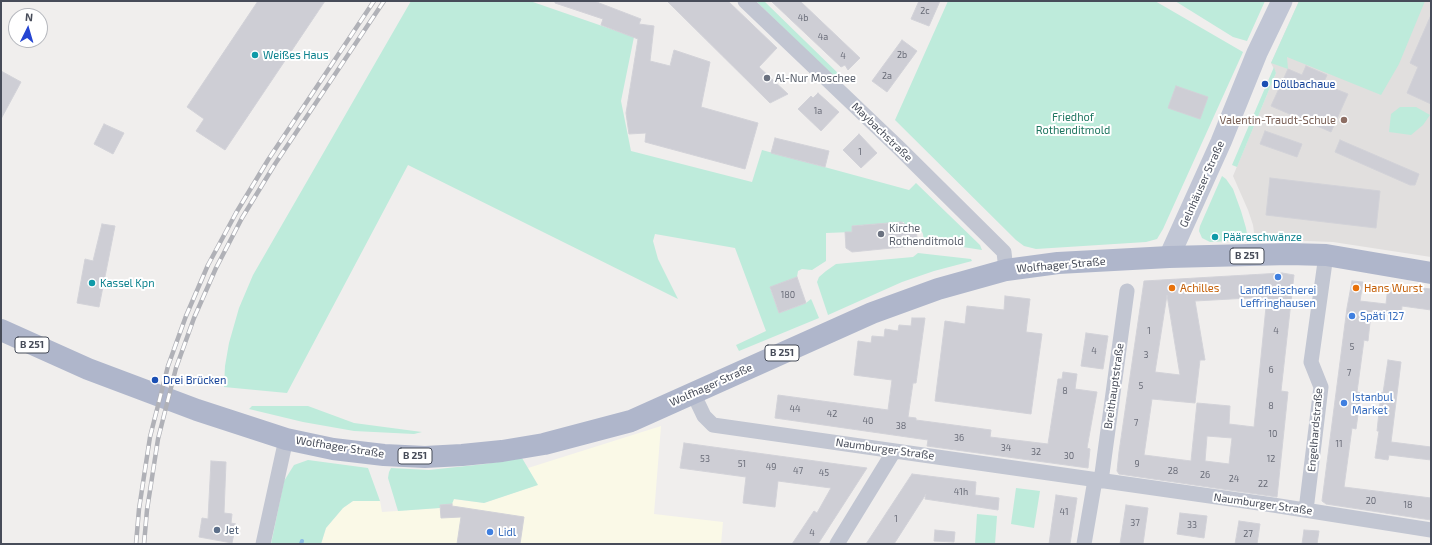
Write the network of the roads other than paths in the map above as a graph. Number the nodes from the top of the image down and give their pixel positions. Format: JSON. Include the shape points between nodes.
{"nodes":[{"id":1,"x":745,"y":1,"type":"edge"},
{"id":2,"x":1282,"y":1,"type":"edge"},
{"id":3,"x":1326,"y":255,"type":"junction"},
{"id":4,"x":1169,"y":257,"type":"junction"},
{"id":5,"x":1006,"y":270,"type":"junction"},
{"id":6,"x":1431,"y":273,"type":"edge"},
{"id":7,"x":1127,"y":291,"type":"dead end"},
{"id":8,"x":1,"y":330,"type":"edge"},
{"id":9,"x":693,"y":393,"type":"junction"},
{"id":10,"x":286,"y":439,"type":"junction"},
{"id":11,"x":894,"y":451,"type":"junction"},
{"id":12,"x":1098,"y":480,"type":"junction"},
{"id":13,"x":1306,"y":510,"type":"junction"},
{"id":14,"x":1431,"y":530,"type":"edge"},
{"id":15,"x":263,"y":544,"type":"edge"},
{"id":16,"x":837,"y":544,"type":"edge"},
{"id":17,"x":1084,"y":544,"type":"edge"}],
"edges":[{"from":1,"to":5,"type":"street","name":"Maybachstraße","via":[[1004,252]]},
{"from":2,"to":4,"type":"main road","name":"Gelnhäuser Straße"},
{"from":3,"to":4,"type":"main road","name":"Wolfhager Straße","number":"B 251"},
{"from":3,"to":6,"type":"main road","name":"Wolfhager Straße","number":"B 251"},
{"from":3,"to":13,"type":"street","name":"Engelhardstraße","via":[[1311,362],[1321,387]]},
{"from":4,"to":5,"type":"main road","name":"Wolfhager Straße","number":"B 251","via":[[1058,263]]},
{"from":5,"to":9,"type":"main road","name":"Wolfhager Straße","number":"B 251","via":[[872,313]]},
{"from":7,"to":12,"type":"street","name":"Breithauptstraße"},
{"from":8,"to":10,"type":"main road","name":"Wolfhager Straße","number":"B 251","via":[[94,372]]},
{"from":9,"to":10,"type":"main road","name":"Wolfhager Straße","number":"B 251","via":[[631,421],[544,444],[502,451],[425,457],[384,455],[333,449]]},
{"from":9,"to":11,"type":"street","name":"Naumburger Straße","via":[[704,416],[713,425]]},
{"from":10,"to":15,"type":"street"},
{"from":11,"to":12,"type":"street","name":"Naumburger Straße"},
{"from":11,"to":16,"type":"street"},
{"from":12,"to":13,"type":"street","name":"Naumburger Straße"},
{"from":12,"to":17,"type":"street"},
{"from":13,"to":14,"type":"street","name":"Naumburger Straße"}]}
